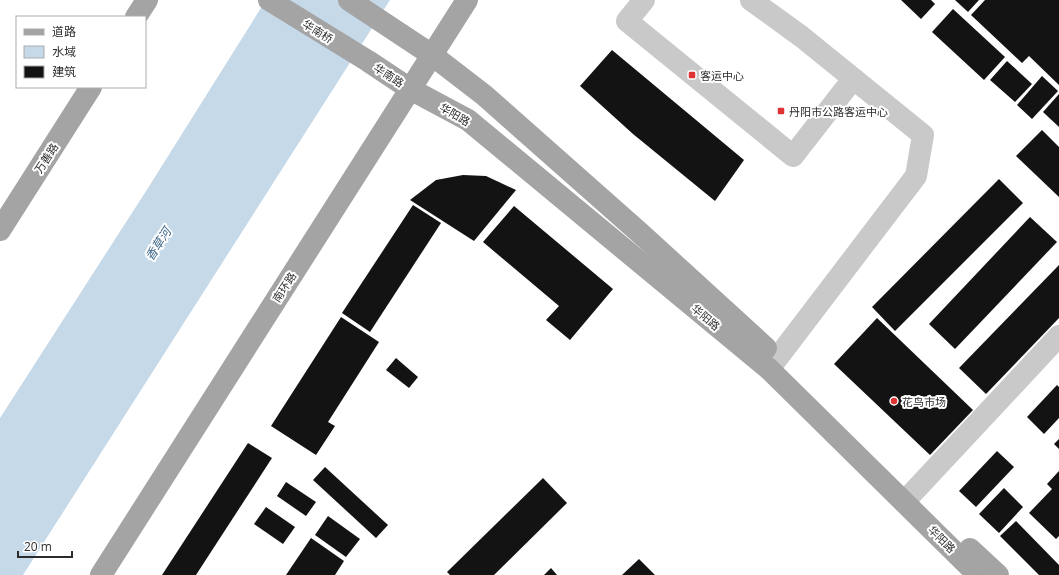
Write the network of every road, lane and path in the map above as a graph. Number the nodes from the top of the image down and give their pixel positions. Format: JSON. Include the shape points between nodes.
{"nodes":[{"id":1,"x":147,"y":0,"type":"edge"},
{"id":2,"x":269,"y":0,"type":"edge"},
{"id":3,"x":349,"y":0,"type":"edge"},
{"id":4,"x":467,"y":0,"type":"edge"},
{"id":5,"x":644,"y":0,"type":"edge"},
{"id":6,"x":752,"y":0,"type":"edge"},
{"id":7,"x":137,"y":16,"type":"edge"},
{"id":8,"x":432,"y":55,"type":"junction"},
{"id":9,"x":368,"y":61,"type":"joint"},
{"id":10,"x":853,"y":79,"type":"junction"},
{"id":11,"x":90,"y":88,"type":"edge"},
{"id":12,"x":410,"y":89,"type":"junction"},
{"id":13,"x":0,"y":230,"type":"edge"},
{"id":14,"x":1059,"y":336,"type":"edge"},
{"id":15,"x":773,"y":364,"type":"junction"},
{"id":16,"x":908,"y":498,"type":"junction"},
{"id":17,"x":101,"y":575,"type":"edge"},
{"id":18,"x":978,"y":575,"type":"edge"},
{"id":19,"x":998,"y":575,"type":"edge"}],
"edges":[{"from":1,"to":7,"type":"main road"},
{"from":2,"to":9,"type":"main road","name":"华南桥"},
{"from":3,"to":8,"type":"main road"},
{"from":4,"to":8,"type":"main road","name":"南环路"},
{"from":5,"to":10,"type":"lane","via":[[627,21],[793,156]]},
{"from":6,"to":10,"type":"lane"},
{"from":8,"to":12,"type":"main road","name":"南环路"},
{"from":8,"to":15,"type":"main road","via":[[490,100],[640,233]]},
{"from":9,"to":12,"type":"main road","name":"华南路"},
{"from":10,"to":15,"type":"lane","via":[[923,135],[916,176]]},
{"from":11,"to":13,"type":"main road","name":"万善路"},
{"from":12,"to":15,"type":"main road","name":"华阳路","via":[[468,120]]},
{"from":12,"to":17,"type":"main road","name":"南环路"},
{"from":14,"to":16,"type":"lane"},
{"from":15,"to":16,"type":"main road","name":"华阳路"},
{"from":16,"to":18,"type":"main road","name":"华阳路"},
{"from":16,"to":19,"type":"main road"}]}
